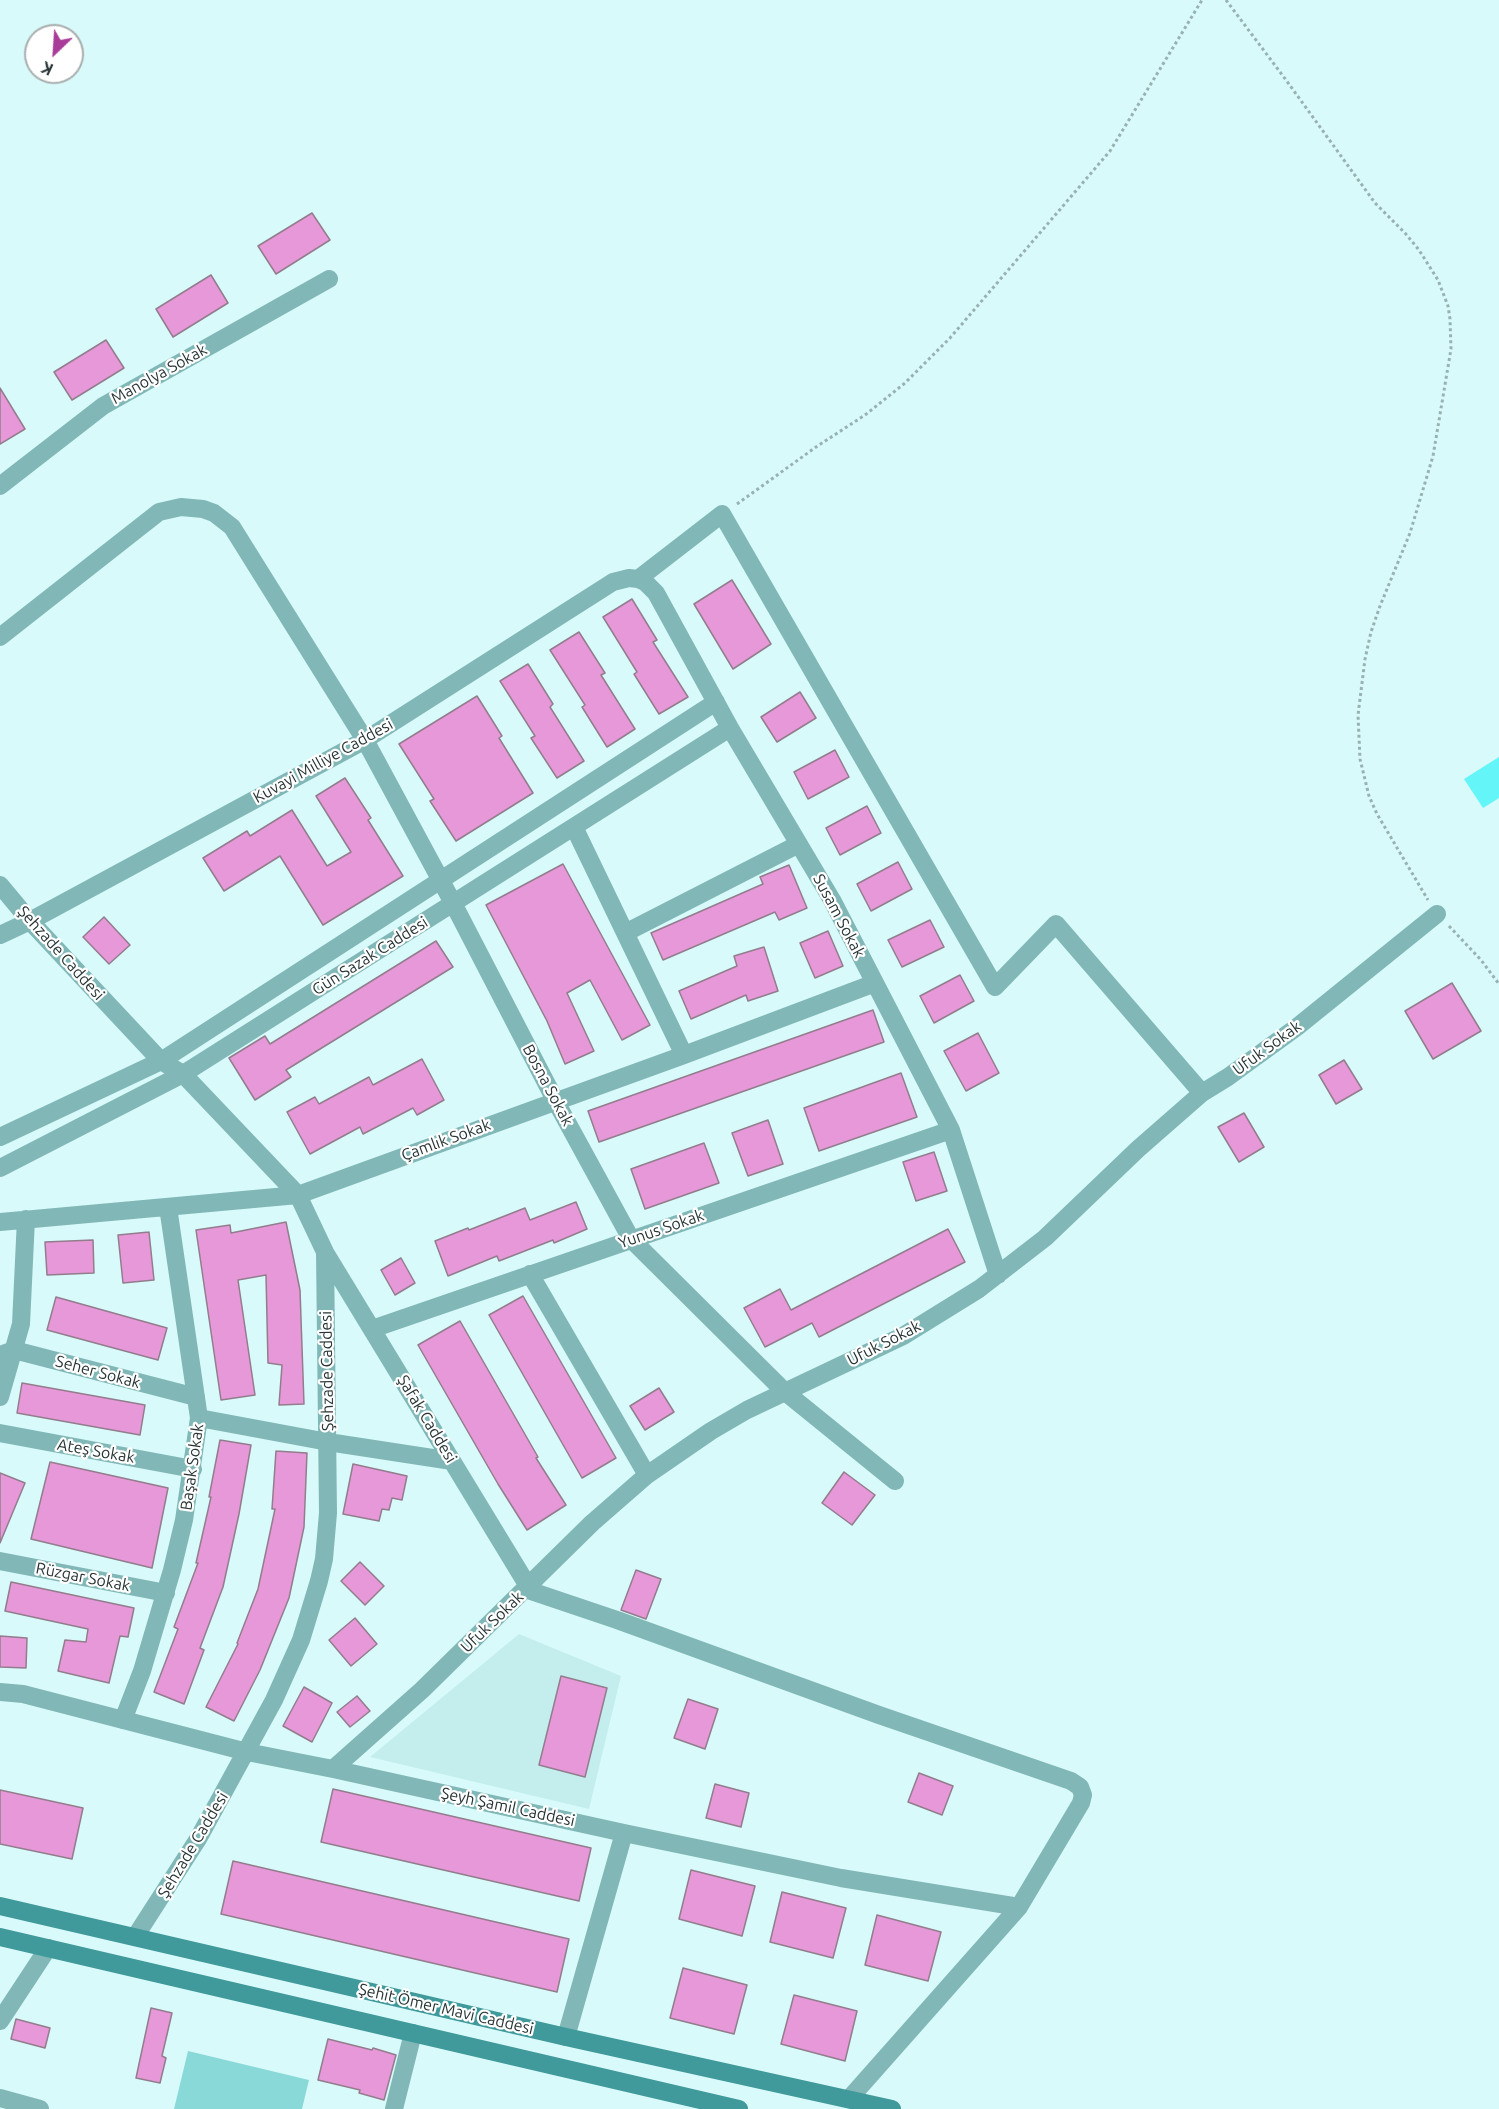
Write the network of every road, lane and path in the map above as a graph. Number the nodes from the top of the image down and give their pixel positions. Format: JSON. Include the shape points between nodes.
{"nodes":[{"id":1,"x":1202,"y":0,"type":"edge"},
{"id":2,"x":1226,"y":0,"type":"edge"},
{"id":3,"x":329,"y":279,"type":"dead end"},
{"id":4,"x":0,"y":486,"type":"edge"},
{"id":5,"x":722,"y":514,"type":"junction"},
{"id":6,"x":638,"y":579,"type":"junction"},
{"id":7,"x":0,"y":637,"type":"edge"},
{"id":8,"x":716,"y":702,"type":"junction"},
{"id":9,"x":730,"y":728,"type":"junction"},
{"id":10,"x":365,"y":740,"type":"junction"},
{"id":11,"x":574,"y":827,"type":"junction"},
{"id":12,"x":799,"y":844,"type":"junction"},
{"id":13,"x":440,"y":880,"type":"junction"},
{"id":14,"x":0,"y":885,"type":"edge"},
{"id":15,"x":453,"y":903,"type":"junction"},
{"id":16,"x":1437,"y":914,"type":"junction"},
{"id":17,"x":30,"y":921,"type":"junction"},
{"id":18,"x":625,"y":933,"type":"junction"},
{"id":19,"x":0,"y":935,"type":"edge"},
{"id":20,"x":875,"y":983,"type":"junction"},
{"id":21,"x":1499,"y":984,"type":"edge"},
{"id":22,"x":684,"y":1055,"type":"junction"},
{"id":23,"x":161,"y":1062,"type":"junction"},
{"id":24,"x":183,"y":1074,"type":"junction"},
{"id":25,"x":1202,"y":1093,"type":"junction"},
{"id":26,"x":555,"y":1100,"type":"junction"},
{"id":27,"x":951,"y":1130,"type":"junction"},
{"id":28,"x":0,"y":1137,"type":"edge"},
{"id":29,"x":0,"y":1168,"type":"edge"},
{"id":30,"x":298,"y":1195,"type":"junction"},
{"id":31,"x":168,"y":1207,"type":"junction"},
{"id":32,"x":26,"y":1219,"type":"junction"},
{"id":33,"x":0,"y":1222,"type":"edge"},
{"id":34,"x":631,"y":1239,"type":"junction"},
{"id":35,"x":325,"y":1252,"type":"junction"},
{"id":36,"x":530,"y":1274,"type":"junction"},
{"id":37,"x":998,"y":1275,"type":"junction"},
{"id":38,"x":372,"y":1329,"type":"junction"},
{"id":39,"x":7,"y":1353,"type":"edge"},
{"id":40,"x":784,"y":1390,"type":"junction"},
{"id":41,"x":0,"y":1397,"type":"edge"},
{"id":42,"x":196,"y":1397,"type":"junction"},
{"id":43,"x":199,"y":1418,"type":"junction"},
{"id":44,"x":0,"y":1433,"type":"edge"},
{"id":45,"x":327,"y":1442,"type":"junction"},
{"id":46,"x":452,"y":1461,"type":"junction"},
{"id":47,"x":193,"y":1469,"type":"junction"},
{"id":48,"x":647,"y":1475,"type":"junction"},
{"id":49,"x":894,"y":1481,"type":"dead end"},
{"id":50,"x":0,"y":1561,"type":"edge"},
{"id":51,"x":526,"y":1588,"type":"junction"},
{"id":52,"x":166,"y":1593,"type":"junction"},
{"id":53,"x":0,"y":1692,"type":"edge"},
{"id":54,"x":123,"y":1720,"type":"junction"},
{"id":55,"x":247,"y":1752,"type":"junction"},
{"id":56,"x":333,"y":1769,"type":"junction"},
{"id":57,"x":624,"y":1833,"type":"junction"},
{"id":58,"x":0,"y":1906,"type":"edge"},
{"id":59,"x":1019,"y":1907,"type":"junction"},
{"id":60,"x":0,"y":1937,"type":"edge"},
{"id":61,"x":135,"y":1937,"type":"junction"},
{"id":62,"x":48,"y":1948,"type":"junction"},
{"id":63,"x":0,"y":2021,"type":"edge"},
{"id":64,"x":413,"y":2033,"type":"junction"},
{"id":65,"x":566,"y":2037,"type":"junction"},
{"id":66,"x":0,"y":2098,"type":"edge"},
{"id":67,"x":849,"y":2099,"type":"junction"},
{"id":68,"x":40,"y":2109,"type":"edge"},
{"id":69,"x":394,"y":2109,"type":"edge"},
{"id":70,"x":739,"y":2109,"type":"edge"},
{"id":71,"x":892,"y":2109,"type":"edge"}],
"edges":[{"from":1,"to":5,"type":"path","via":[[1110,151],[950,338],[905,383],[865,415]]},
{"from":2,"to":16,"type":"path","via":[[1375,203],[1419,250],[1438,280],[1448,306],[1451,349],[1433,456],[1410,533],[1371,632],[1358,726],[1360,759],[1369,796]]},
{"from":3,"to":4,"type":"street","name":"Manolya Sokak","via":[[103,406]]},
{"from":5,"to":6,"type":"street"},
{"from":5,"to":25,"type":"street","via":[[995,987],[1056,924]]},
{"from":6,"to":8,"type":"street","name":"Susam Sokak","via":[[656,593]]},
{"from":6,"to":10,"type":"street","name":"Kuvayi Milliye Caddesi","via":[[613,582]]},
{"from":7,"to":10,"type":"street","name":"Bosna Sokak","via":[[159,512],[181,507],[203,509],[224,520],[239,536]]},
{"from":8,"to":9,"type":"street","name":"Susam Sokak"},
{"from":8,"to":13,"type":"street","name":"Gün Sazak Caddesi"},
{"from":9,"to":11,"type":"street","name":"Gün Sazak Caddesi"},
{"from":9,"to":12,"type":"street","name":"Susam Sokak"},
{"from":10,"to":13,"type":"street","name":"Bosna Sokak"},
{"from":10,"to":17,"type":"street","name":"Kuvayi Milliye Caddesi"},
{"from":11,"to":15,"type":"street","name":"Gün Sazak Caddesi"},
{"from":11,"to":18,"type":"street"},
{"from":12,"to":18,"type":"street"},
{"from":12,"to":20,"type":"street","name":"Susam Sokak"},
{"from":13,"to":15,"type":"street","name":"Bosna Sokak"},
{"from":13,"to":23,"type":"street","name":"Gün Sazak Caddesi"},
{"from":14,"to":17,"type":"street","name":"Şehzade Caddesi"},
{"from":15,"to":24,"type":"street","name":"Gün Sazak Caddesi"},
{"from":15,"to":26,"type":"street","name":"Bosna Sokak"},
{"from":16,"to":21,"type":"path"},
{"from":16,"to":25,"type":"street","name":"Ufuk Sokak","via":[[1297,1027]]},
{"from":17,"to":19,"type":"street","name":"Kuvayi Milliye Caddesi"},
{"from":17,"to":23,"type":"street","name":"Şehzade Caddesi"},
{"from":18,"to":22,"type":"street"},
{"from":20,"to":22,"type":"street","name":"Çamlık Sokak"},
{"from":20,"to":27,"type":"street","name":"Susam Sokak"},
{"from":22,"to":26,"type":"street","name":"Çamlık Sokak"},
{"from":23,"to":24,"type":"street","name":"Şehzade Caddesi"},
{"from":23,"to":28,"type":"street","name":"Gün Sazak Caddesi"},
{"from":24,"to":29,"type":"street","name":"Gün Sazak Caddesi"},
{"from":24,"to":30,"type":"street","name":"Şehzade Caddesi"},
{"from":25,"to":37,"type":"street","name":"Ufuk Sokak","via":[[1045,1238]]},
{"from":26,"to":30,"type":"street","name":"Çamlık Sokak"},
{"from":26,"to":34,"type":"street","name":"Bosna Sokak"},
{"from":27,"to":34,"type":"street","name":"Yunus Sokak"},
{"from":27,"to":37,"type":"street","name":"Susam Sokak"},
{"from":30,"to":31,"type":"street","name":"Çamlık Sokak"},
{"from":30,"to":35,"type":"street","name":"Şehzade Caddesi"},
{"from":31,"to":32,"type":"street","name":"Çamlık Sokak"},
{"from":31,"to":42,"type":"street","name":"Başak Sokak"},
{"from":32,"to":33,"type":"street","name":"Çamlık Sokak"},
{"from":32,"to":39,"type":"street","via":[[21,1324]]},
{"from":34,"to":36,"type":"street","name":"Yunus Sokak"},
{"from":34,"to":40,"type":"street","name":"Bosna Sokak"},
{"from":35,"to":38,"type":"street","name":"Şafak Caddesi"},
{"from":35,"to":45,"type":"street","name":"Şehzade Caddesi"},
{"from":36,"to":38,"type":"street","name":"Yunus Sokak"},
{"from":36,"to":48,"type":"street"},
{"from":37,"to":40,"type":"street","name":"Ufuk Sokak","via":[[903,1336]]},
{"from":38,"to":46,"type":"street","name":"Şafak Caddesi"},
{"from":39,"to":41,"type":"street"},
{"from":39,"to":42,"type":"street","name":"Seher Sokak"},
{"from":40,"to":48,"type":"street","name":"Ufuk Sokak","via":[[711,1431]]},
{"from":40,"to":49,"type":"street","name":"Bosna Sokak"},
{"from":42,"to":43,"type":"street","name":"Başak Sokak"},
{"from":43,"to":45,"type":"street"},
{"from":43,"to":47,"type":"street","name":"Başak Sokak"},
{"from":44,"to":47,"type":"street","name":"Ateş Sokak"},
{"from":45,"to":46,"type":"street"},
{"from":45,"to":55,"type":"street","name":"Şehzade Caddesi","via":[[328,1513],[319,1581],[301,1640]]},
{"from":46,"to":51,"type":"street","name":"Şafak Caddesi"},
{"from":47,"to":52,"type":"street","name":"Başak Sokak"},
{"from":48,"to":51,"type":"street","name":"Ufuk Sokak"},
{"from":50,"to":52,"type":"street","name":"Rüzgar Sokak"},
{"from":51,"to":56,"type":"street","name":"Ufuk Sokak","via":[[422,1690]]},
{"from":51,"to":59,"type":"street","via":[[1076,1783],[1082,1791],[1081,1803]]},
{"from":52,"to":54,"type":"street","name":"Başak Sokak"},
{"from":53,"to":54,"type":"street","name":"Şeyh Şamil Caddesi"},
{"from":54,"to":55,"type":"street","name":"Şeyh Şamil Caddesi"},
{"from":55,"to":56,"type":"street","name":"Şeyh Şamil Caddesi"},
{"from":55,"to":61,"type":"street","name":"Şehzade Caddesi","via":[[198,1839]]},
{"from":56,"to":57,"type":"street","name":"Şeyh Şamil Caddesi"},
{"from":57,"to":59,"type":"street","name":"Şeyh Şamil Caddesi","via":[[841,1878]]},
{"from":57,"to":65,"type":"street"},
{"from":58,"to":61,"type":"main road","name":"Şehit Ömer Mavi Caddesi"},
{"from":59,"to":67,"type":"street"},
{"from":60,"to":62,"type":"main road","name":"Şehit Ömer Mavi Caddesi"},
{"from":61,"to":65,"type":"main road","name":"Şehit Ömer Mavi Caddesi"},
{"from":62,"to":63,"type":"street"},
{"from":62,"to":64,"type":"main road","name":"Şehit Ömer Mavi Caddesi"},
{"from":64,"to":69,"type":"street"},
{"from":64,"to":70,"type":"main road","name":"Şehit Ömer Mavi Caddesi"},
{"from":65,"to":67,"type":"main road","name":"Şehit Ömer Mavi Caddesi"},
{"from":66,"to":68,"type":"street"},
{"from":67,"to":71,"type":"main road","name":"Şehit Ömer Mavi Caddesi"}]}
